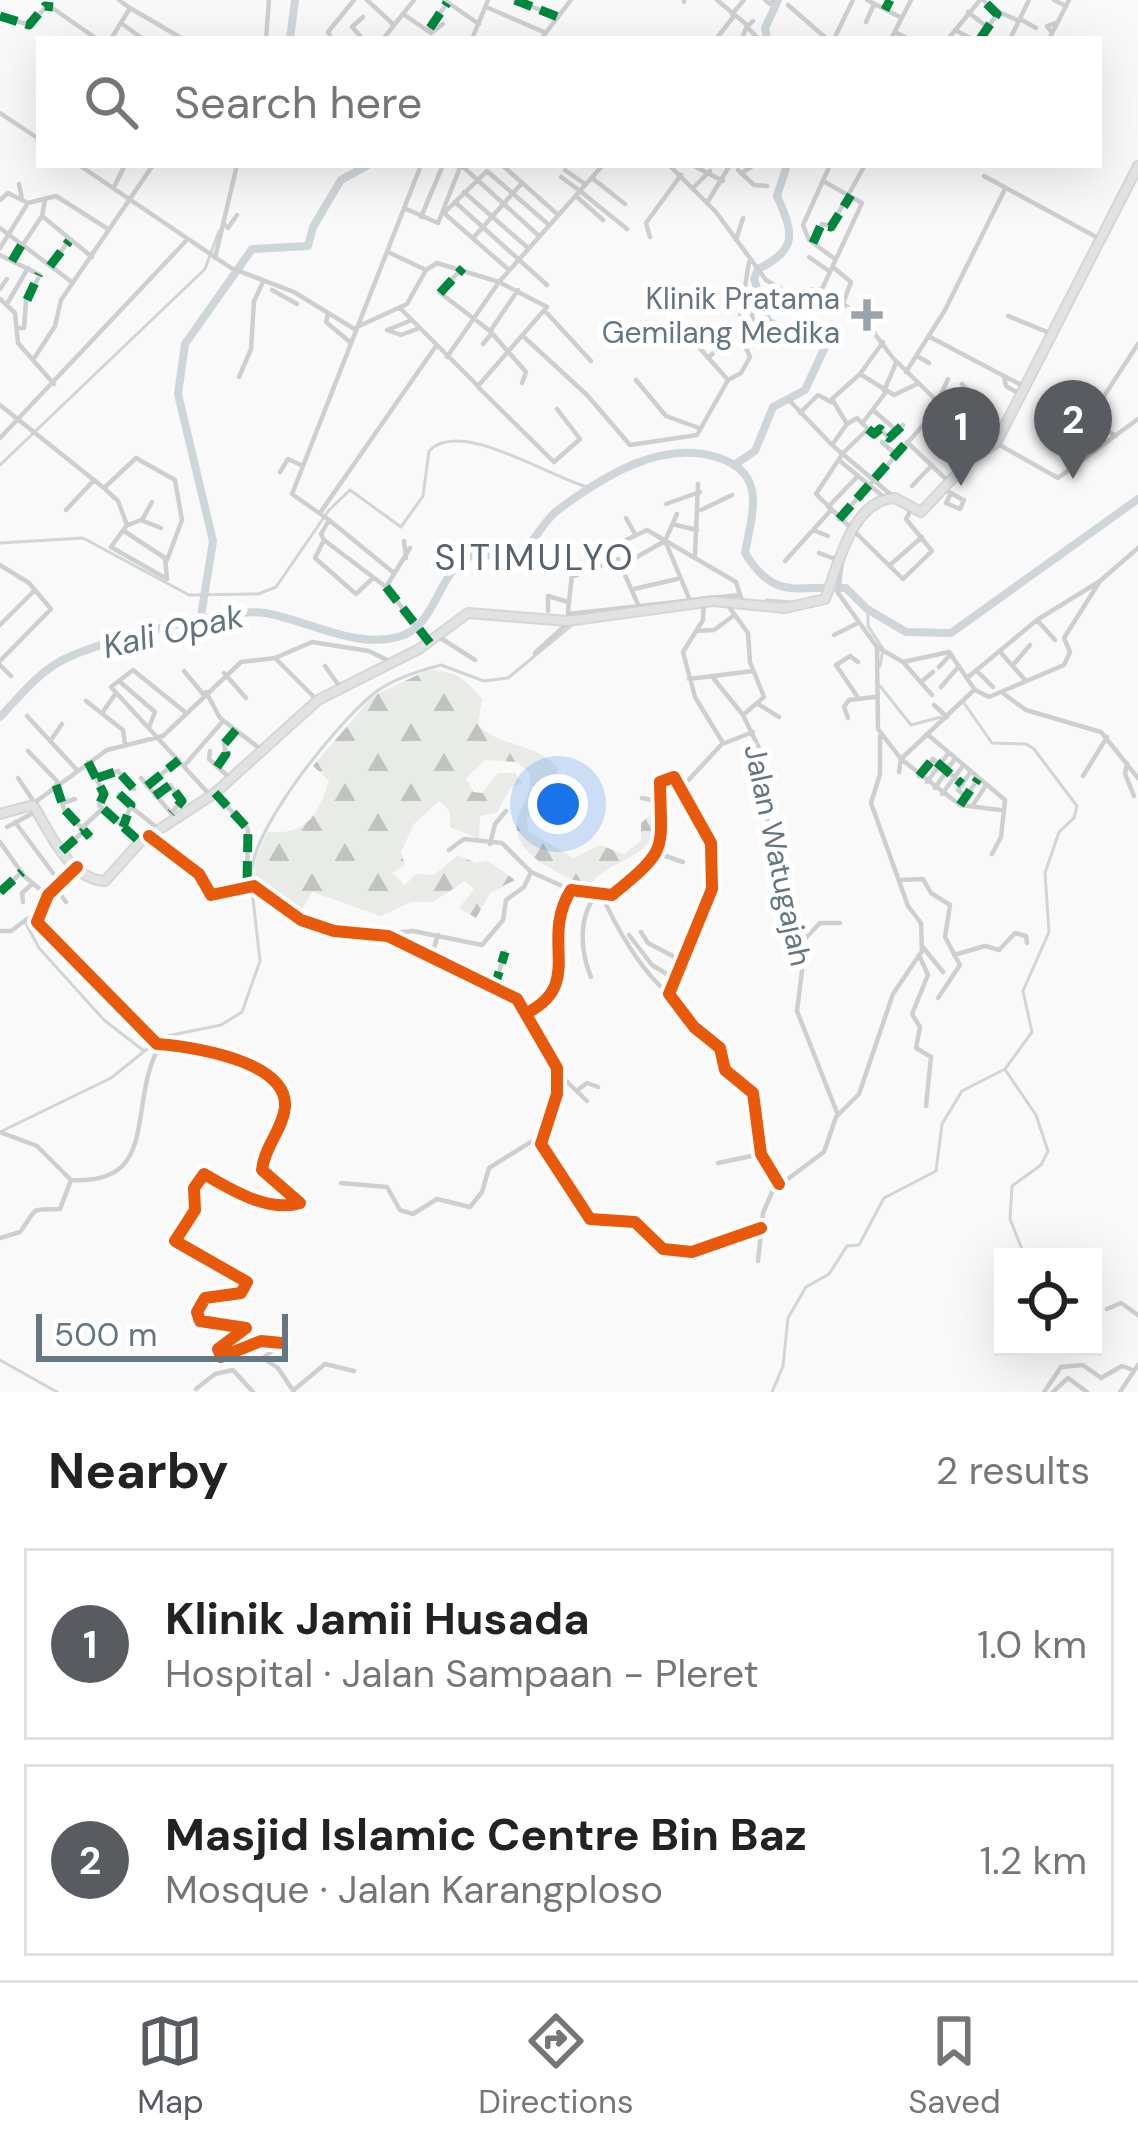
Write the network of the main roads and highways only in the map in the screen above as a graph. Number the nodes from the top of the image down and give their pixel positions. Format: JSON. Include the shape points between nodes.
{"nodes":[{"id":1,"x":1138,"y":166,"type":"edge"},
{"id":2,"x":0,"y":814,"type":"edge"}],
"edges":[{"from":1,"to":2,"type":"main road","via":[[996,442],[924,511],[890,498],[852,530],[832,594],[795,608],[742,599],[529,622],[474,612],[430,644],[318,700],[232,780],[145,839],[108,880],[77,867],[35,806]]}]}
